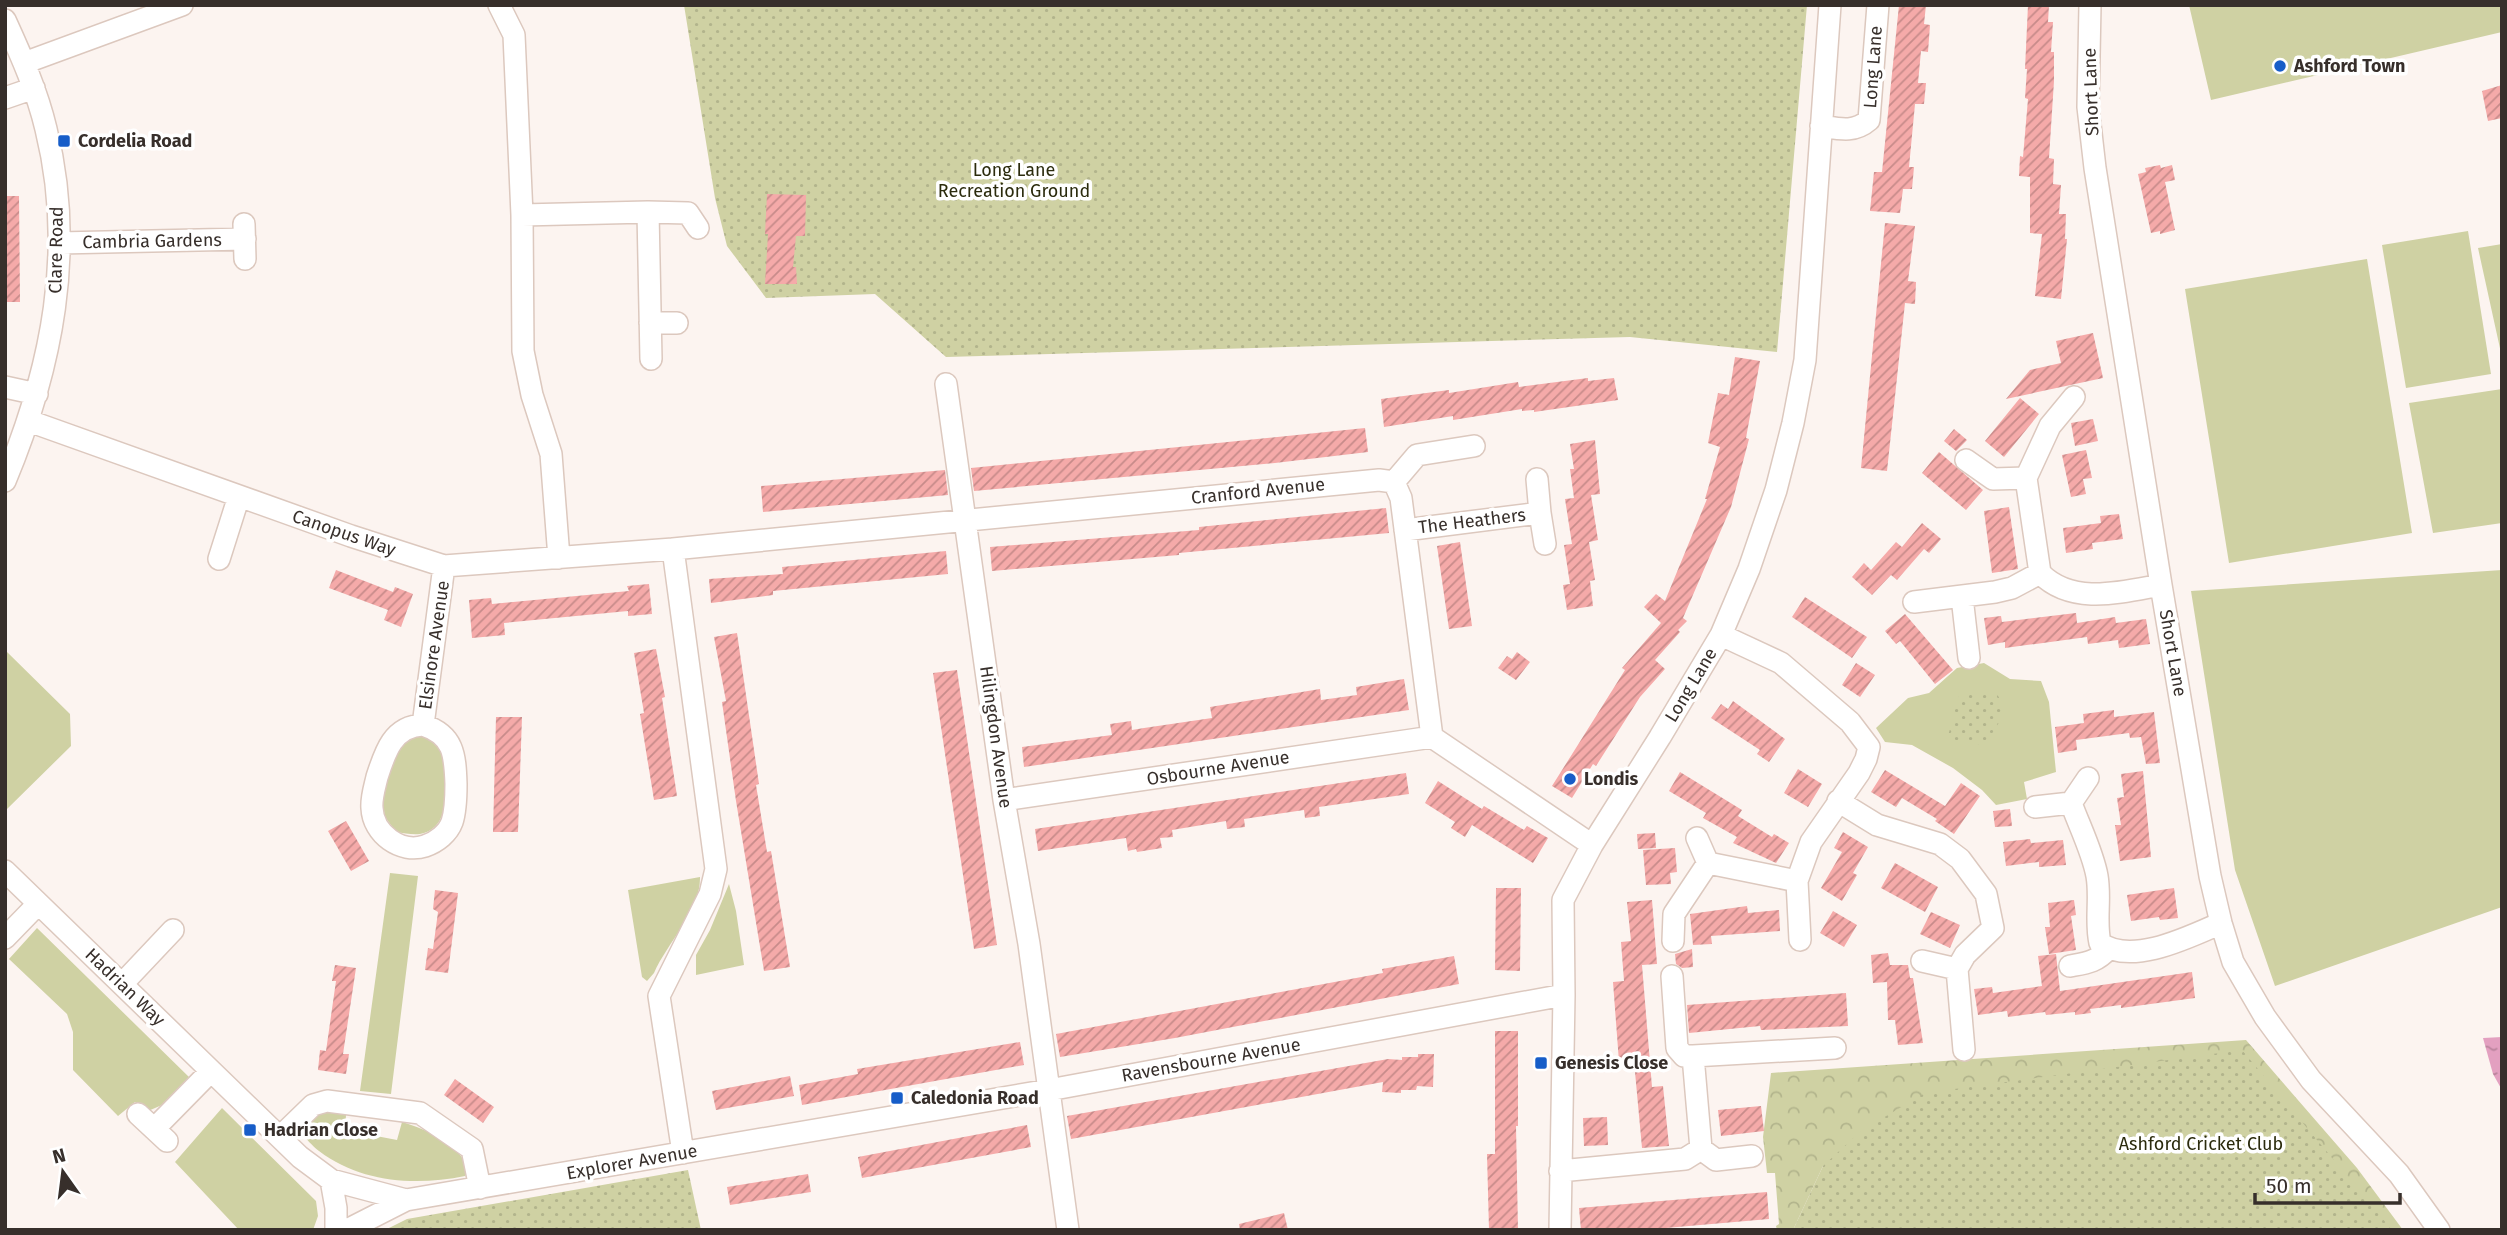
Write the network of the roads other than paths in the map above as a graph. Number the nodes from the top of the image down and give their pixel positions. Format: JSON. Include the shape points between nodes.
{"nodes":[{"id":1,"x":182,"y":5,"type":"edge"},
{"id":2,"x":499,"y":5,"type":"edge"},
{"id":3,"x":1830,"y":5,"type":"edge"},
{"id":4,"x":1878,"y":5,"type":"edge"},
{"id":5,"x":2090,"y":5,"type":"edge"},
{"id":6,"x":7,"y":30,"type":"edge"},
{"id":7,"x":24,"y":62,"type":"junction"},
{"id":8,"x":34,"y":88,"type":"junction"},
{"id":9,"x":5,"y":98,"type":"edge"},
{"id":10,"x":1821,"y":126,"type":"junction"},
{"id":11,"x":648,"y":212,"type":"junction"},
{"id":12,"x":522,"y":215,"type":"junction"},
{"id":13,"x":698,"y":228,"type":"dead end"},
{"id":14,"x":245,"y":241,"type":"dead end"},
{"id":15,"x":59,"y":243,"type":"junction"},
{"id":16,"x":650,"y":323,"type":"junction"},
{"id":17,"x":677,"y":323,"type":"dead end"},
{"id":18,"x":651,"y":359,"type":"dead end"},
{"id":19,"x":946,"y":384,"type":"dead end"},
{"id":20,"x":5,"y":387,"type":"edge"},
{"id":21,"x":37,"y":394,"type":"junction"},
{"id":22,"x":2074,"y":397,"type":"dead end"},
{"id":23,"x":29,"y":421,"type":"junction"},
{"id":24,"x":1474,"y":446,"type":"dead end"},
{"id":25,"x":11,"y":449,"type":"edge"},
{"id":26,"x":1966,"y":460,"type":"dead end"},
{"id":27,"x":2026,"y":478,"type":"junction"},
{"id":28,"x":1537,"y":479,"type":"dead end"},
{"id":29,"x":5,"y":481,"type":"edge"},
{"id":30,"x":1394,"y":482,"type":"junction"},
{"id":31,"x":239,"y":496,"type":"junction"},
{"id":32,"x":1540,"y":513,"type":"junction"},
{"id":33,"x":965,"y":519,"type":"junction"},
{"id":34,"x":1405,"y":530,"type":"junction"},
{"id":35,"x":1545,"y":544,"type":"dead end"},
{"id":36,"x":673,"y":549,"type":"junction"},
{"id":37,"x":559,"y":558,"type":"junction"},
{"id":38,"x":219,"y":559,"type":"dead end"},
{"id":39,"x":444,"y":566,"type":"junction"},
{"id":40,"x":2040,"y":573,"type":"junction"},
{"id":41,"x":2161,"y":585,"type":"junction"},
{"id":42,"x":1962,"y":597,"type":"junction"},
{"id":43,"x":1914,"y":602,"type":"dead end"},
{"id":44,"x":1721,"y":635,"type":"junction"},
{"id":45,"x":1969,"y":658,"type":"dead end"},
{"id":46,"x":423,"y":725,"type":"junction"},
{"id":47,"x":1432,"y":737,"type":"junction"},
{"id":48,"x":2088,"y":778,"type":"dead end"},
{"id":49,"x":1004,"y":800,"type":"junction"},
{"id":50,"x":1838,"y":801,"type":"junction"},
{"id":51,"x":2071,"y":803,"type":"junction"},
{"id":52,"x":2035,"y":807,"type":"dead end"},
{"id":53,"x":1697,"y":838,"type":"dead end"},
{"id":54,"x":1592,"y":845,"type":"junction"},
{"id":55,"x":1708,"y":863,"type":"junction"},
{"id":56,"x":5,"y":871,"type":"edge"},
{"id":57,"x":1797,"y":881,"type":"junction"},
{"id":58,"x":38,"y":904,"type":"junction"},
{"id":59,"x":2221,"y":923,"type":"junction"},
{"id":60,"x":173,"y":930,"type":"dead end"},
{"id":61,"x":5,"y":938,"type":"edge"},
{"id":62,"x":1800,"y":940,"type":"dead end"},
{"id":63,"x":1673,"y":942,"type":"dead end"},
{"id":64,"x":2108,"y":949,"type":"junction"},
{"id":65,"x":1922,"y":961,"type":"dead end"},
{"id":66,"x":2070,"y":966,"type":"dead end"},
{"id":67,"x":1957,"y":968,"type":"junction"},
{"id":68,"x":1672,"y":976,"type":"dead end"},
{"id":69,"x":122,"y":984,"type":"junction"},
{"id":70,"x":1564,"y":995,"type":"junction"},
{"id":71,"x":1835,"y":1048,"type":"dead end"},
{"id":72,"x":1965,"y":1050,"type":"dead end"},
{"id":73,"x":1693,"y":1056,"type":"junction"},
{"id":74,"x":211,"y":1071,"type":"junction"},
{"id":75,"x":1049,"y":1090,"type":"junction"},
{"id":76,"x":138,"y":1114,"type":"dead end"},
{"id":77,"x":857,"y":1121,"type":"joint"},
{"id":78,"x":280,"y":1138,"type":"junction"},
{"id":79,"x":1701,"y":1149,"type":"junction"},
{"id":80,"x":683,"y":1153,"type":"junction"},
{"id":81,"x":1752,"y":1156,"type":"dead end"},
{"id":82,"x":1560,"y":1171,"type":"junction"},
{"id":83,"x":331,"y":1180,"type":"junction"},
{"id":84,"x":480,"y":1188,"type":"junction"},
{"id":85,"x":407,"y":1200,"type":"junction"},
{"id":86,"x":336,"y":1230,"type":"edge"},
{"id":87,"x":347,"y":1230,"type":"edge"},
{"id":88,"x":1068,"y":1230,"type":"edge"},
{"id":89,"x":1560,"y":1230,"type":"edge"},
{"id":90,"x":2439,"y":1230,"type":"edge"}],
"edges":[{"from":1,"to":7,"type":"street"},
{"from":2,"to":12,"type":"street","via":[[514,35]]},
{"from":3,"to":10,"type":"street","name":"Long Lane"},
{"from":4,"to":10,"type":"street","name":"Long Lane","via":[[1868,120],[1848,131]]},
{"from":5,"to":41,"type":"street","name":"Short Lane","via":[[2088,107],[2095,169]]},
{"from":6,"to":7,"type":"street","name":"Clare Road"},
{"from":7,"to":8,"type":"street","name":"Clare Road"},
{"from":8,"to":9,"type":"street"},
{"from":8,"to":15,"type":"street","name":"Clare Road","via":[[54,169]]},
{"from":10,"to":44,"type":"street","name":"Long Lane","via":[[1805,360],[1793,423],[1764,527]]},
{"from":11,"to":12,"type":"street"},
{"from":11,"to":13,"type":"street","via":[[688,213]]},
{"from":11,"to":16,"type":"street"},
{"from":12,"to":37,"type":"street","via":[[523,351],[551,454]]},
{"from":14,"to":15,"type":"street","name":"Cambria Gardens"},
{"from":15,"to":21,"type":"street","name":"Clare Road","via":[[53,326]]},
{"from":16,"to":17,"type":"street"},
{"from":16,"to":18,"type":"street"},
{"from":19,"to":33,"type":"street","name":"Hilingdon Avenue"},
{"from":20,"to":21,"type":"street"},
{"from":21,"to":23,"type":"street","name":"Clare Road"},
{"from":22,"to":27,"type":"street","via":[[2050,426]]},
{"from":23,"to":25,"type":"street","name":"Clare Road"},
{"from":23,"to":31,"type":"street","name":"Canopus Way"},
{"from":24,"to":30,"type":"street","via":[[1417,455]]},
{"from":25,"to":29,"type":"street","name":"Clare Road"},
{"from":26,"to":27,"type":"street","via":[[1993,479]]},
{"from":27,"to":40,"type":"street"},
{"from":28,"to":32,"type":"street","name":"The Heathers"},
{"from":30,"to":33,"type":"street","name":"Cranford Avenue"},
{"from":30,"to":34,"type":"street"},
{"from":31,"to":38,"type":"street"},
{"from":31,"to":39,"type":"street","name":"Canopus Way"},
{"from":32,"to":34,"type":"street","name":"The Heathers"},
{"from":32,"to":35,"type":"street","name":"The Heathers"},
{"from":33,"to":36,"type":"street","name":"Cranford Avenue"},
{"from":33,"to":49,"type":"street","name":"Hilingdon Avenue"},
{"from":34,"to":47,"type":"street"},
{"from":36,"to":37,"type":"street","name":"Canopus Way"},
{"from":36,"to":80,"type":"street","via":[[716,869],[710,894],[659,996]]},
{"from":37,"to":39,"type":"street","name":"Canopus Way"},
{"from":39,"to":46,"type":"street","name":"Elsinore Avenue"},
{"from":40,"to":41,"type":"street","via":[[2059,586],[2086,594]]},
{"from":40,"to":42,"type":"street","via":[[2012,588]]},
{"from":41,"to":59,"type":"street","name":"Short Lane"},
{"from":42,"to":43,"type":"street"},
{"from":42,"to":45,"type":"street"},
{"from":44,"to":50,"type":"street","via":[[1781,663],[1863,737],[1868,747],[1866,759]]},
{"from":44,"to":54,"type":"street","name":"Long Lane"},
{"from":46,"to":46,"type":"street","name":"Elsinore Avenue","via":[[438,733],[454,752],[454,816],[447,831],[434,842],[405,847],[384,834],[373,816],[375,785],[386,748],[409,727]]},
{"from":47,"to":49,"type":"street","name":"Osbourne Avenue"},
{"from":47,"to":54,"type":"street"},
{"from":48,"to":51,"type":"street"},
{"from":49,"to":75,"type":"street","name":"Hilingdon Avenue"},
{"from":50,"to":57,"type":"street","via":[[1811,842]]},
{"from":50,"to":67,"type":"street","via":[[1877,825],[1940,844],[1959,859],[1986,894],[1993,928]]},
{"from":51,"to":52,"type":"street"},
{"from":51,"to":64,"type":"street","via":[[2096,872],[2100,898],[2096,928],[2100,943]]},
{"from":53,"to":55,"type":"street"},
{"from":54,"to":70,"type":"street","name":"Long Lane","via":[[1563,900]]},
{"from":55,"to":57,"type":"street"},
{"from":55,"to":63,"type":"street","via":[[1674,914]]},
{"from":56,"to":58,"type":"street","name":"Hadrian Way"},
{"from":57,"to":62,"type":"street"},
{"from":58,"to":61,"type":"street"},
{"from":58,"to":69,"type":"street","name":"Hadrian Way"},
{"from":59,"to":64,"type":"street","via":[[2157,948]]},
{"from":59,"to":90,"type":"street","name":"Short Lane","via":[[2233,962],[2265,1017],[2311,1080],[2399,1174]]},
{"from":60,"to":69,"type":"street"},
{"from":64,"to":66,"type":"street","via":[[2100,958]]},
{"from":65,"to":67,"type":"street"},
{"from":67,"to":72,"type":"street"},
{"from":68,"to":73,"type":"street","via":[[1677,1048],[1684,1056]]},
{"from":69,"to":74,"type":"street","name":"Hadrian Way"},
{"from":70,"to":75,"type":"street","name":"Ravensbourne Avenue"},
{"from":70,"to":82,"type":"street","name":"Long Lane"},
{"from":71,"to":73,"type":"street"},
{"from":73,"to":79,"type":"street"},
{"from":74,"to":76,"type":"street","via":[[160,1135]]},
{"from":74,"to":78,"type":"street","name":"Hadrian Way"},
{"from":75,"to":77,"type":"street","name":"Ravensbourne Avenue"},
{"from":75,"to":88,"type":"street","name":"Hilingdon Avenue"},
{"from":77,"to":80,"type":"street","name":"Explorer Avenue"},
{"from":78,"to":83,"type":"street","name":"Hadrian Way"},
{"from":78,"to":84,"type":"street","via":[[313,1105],[327,1101],[420,1113],[472,1149]]},
{"from":79,"to":81,"type":"street","via":[[1716,1160]]},
{"from":79,"to":82,"type":"street","via":[[1685,1158]]},
{"from":80,"to":84,"type":"street","name":"Explorer Avenue"},
{"from":82,"to":89,"type":"street","name":"Long Lane"},
{"from":83,"to":85,"type":"street","name":"Hadrian Way"},
{"from":83,"to":86,"type":"street"},
{"from":84,"to":85,"type":"street","name":"Explorer Avenue"},
{"from":85,"to":87,"type":"street"}]}
